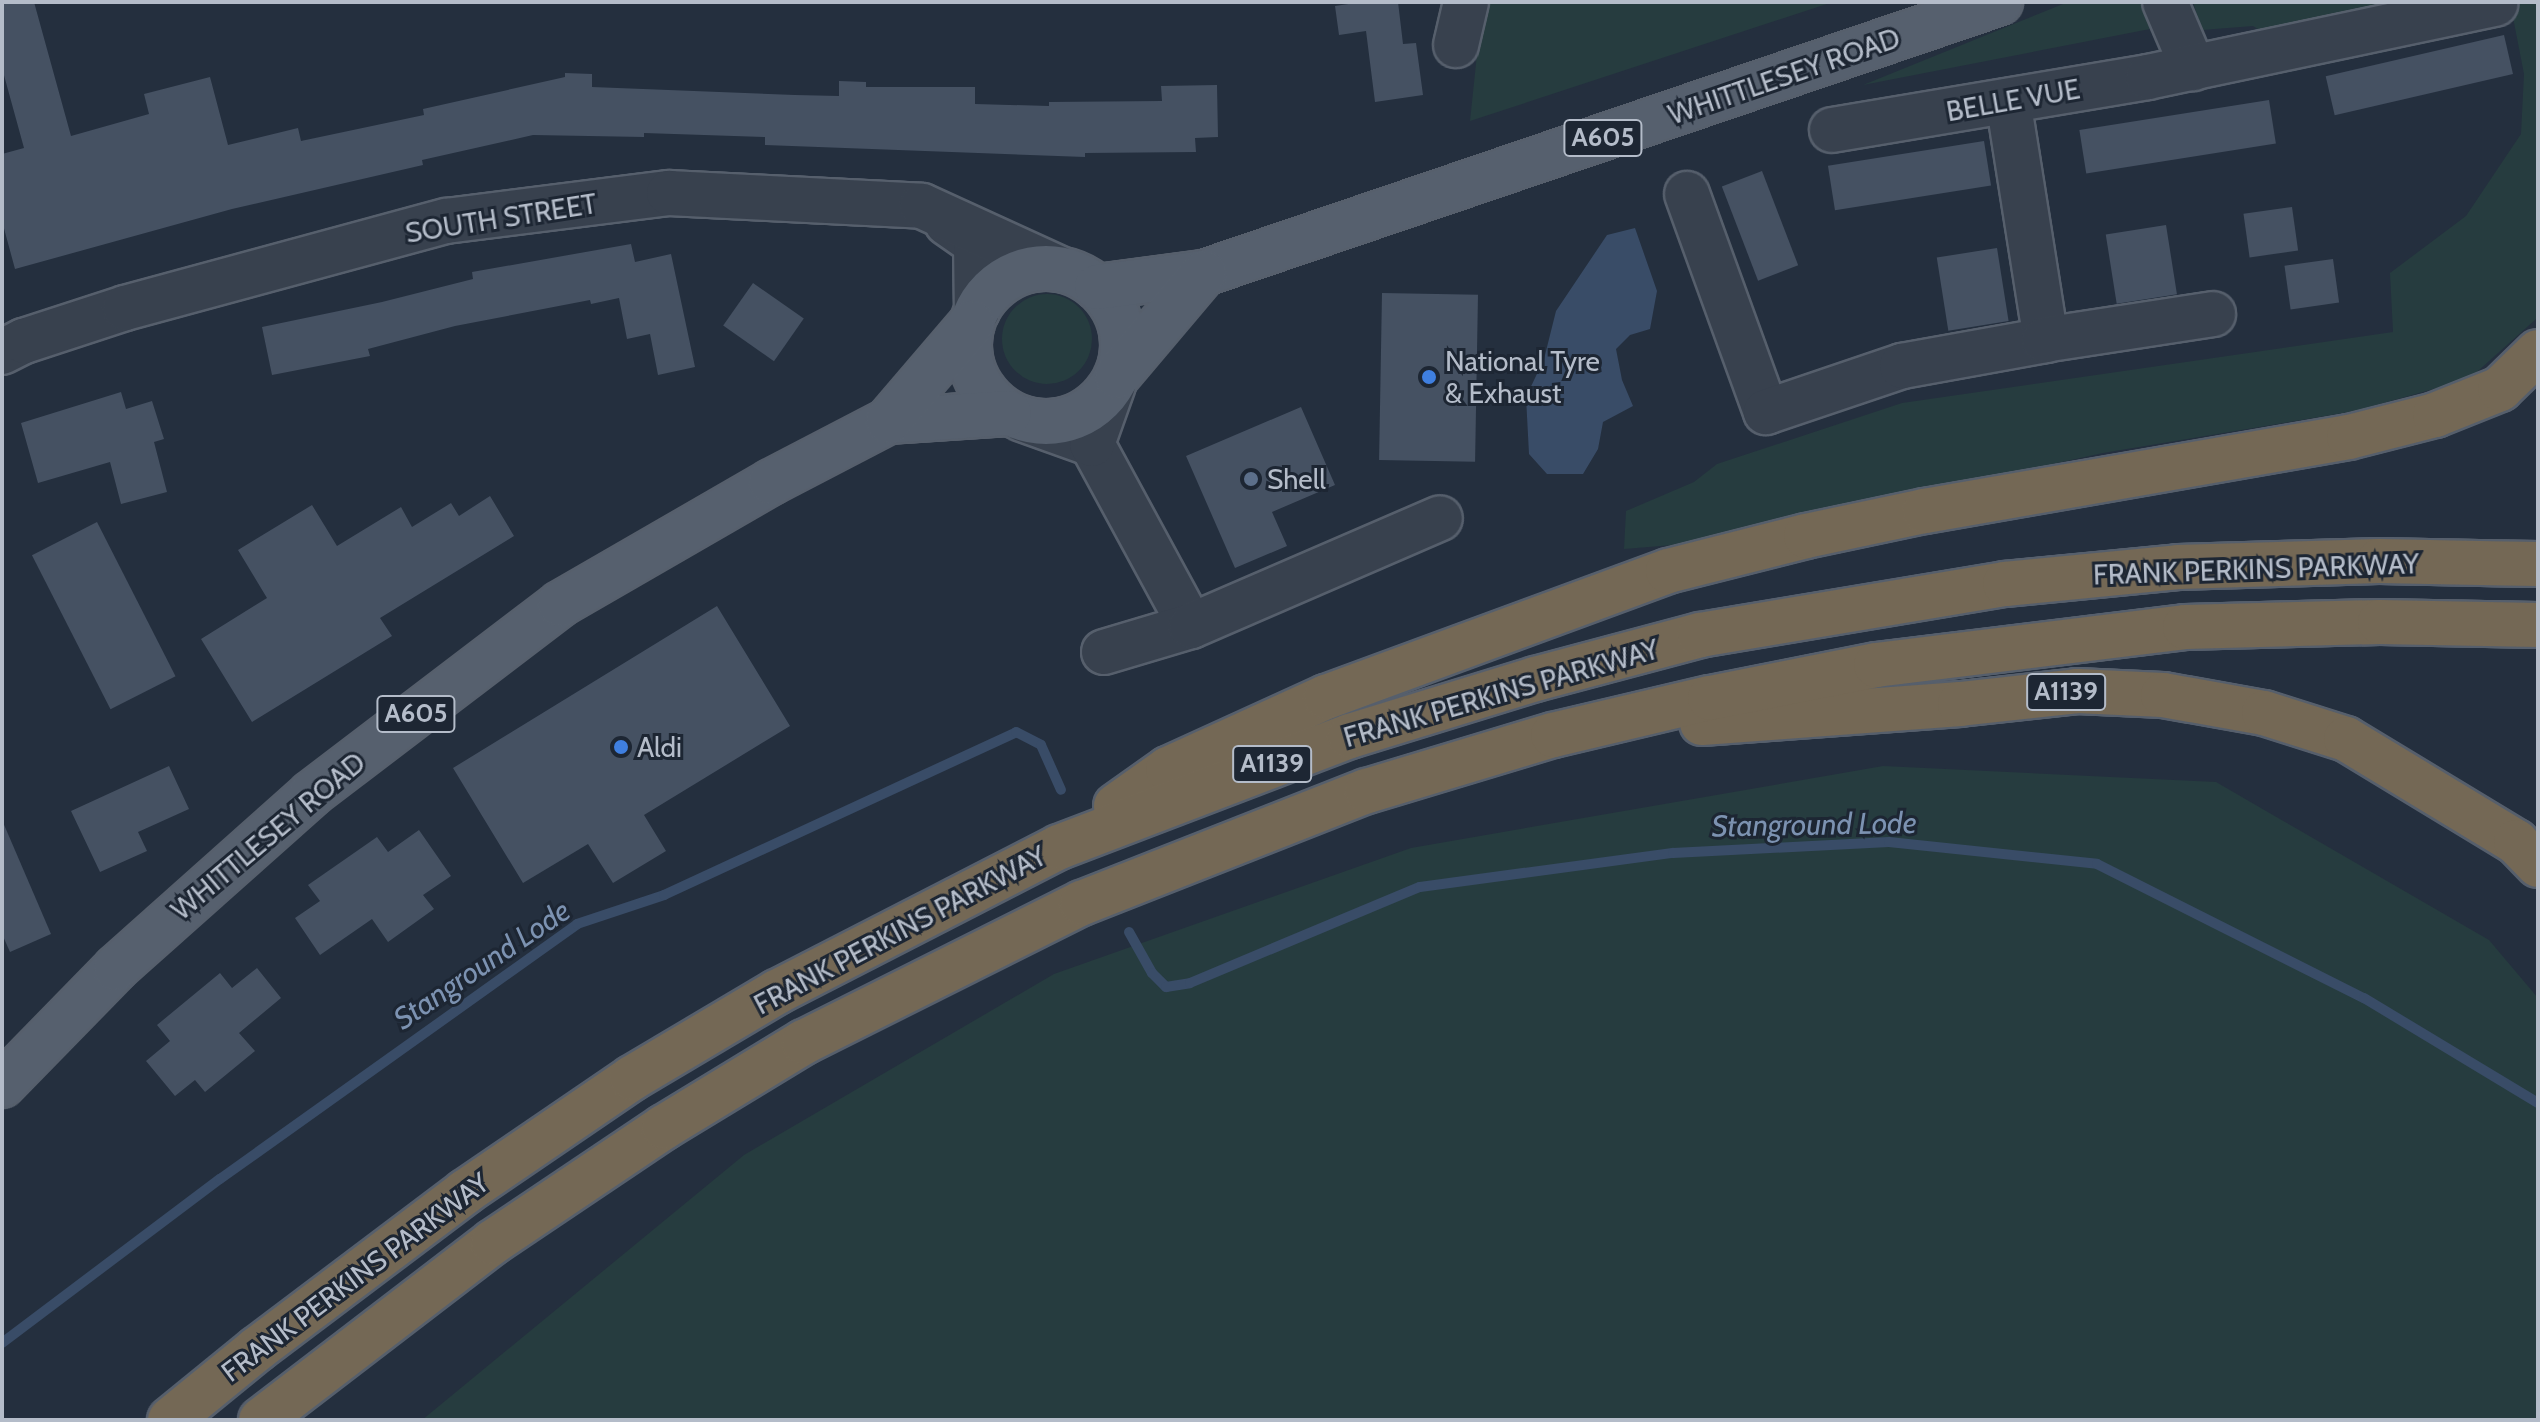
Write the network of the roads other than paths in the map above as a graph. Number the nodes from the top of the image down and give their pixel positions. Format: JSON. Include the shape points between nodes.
{"nodes":[{"id":1,"x":1466,"y":2,"type":"edge"},
{"id":2,"x":2000,"y":2,"type":"edge"},
{"id":3,"x":2165,"y":2,"type":"edge"},
{"id":4,"x":2495,"y":4,"type":"dead end"},
{"id":5,"x":1456,"y":45,"type":"dead end"},
{"id":6,"x":2193,"y":68,"type":"junction"},
{"id":7,"x":2008,"y":101,"type":"junction"},
{"id":8,"x":1832,"y":130,"type":"dead end"},
{"id":9,"x":1687,"y":194,"type":"dead end"},
{"id":10,"x":922,"y":206,"type":"junction"},
{"id":11,"x":1058,"y":268,"type":"junction"},
{"id":12,"x":1204,"y":273,"type":"junction"},
{"id":13,"x":1097,"y":287,"type":"junction"},
{"id":14,"x":2213,"y":314,"type":"dead end"},
{"id":15,"x":974,"y":317,"type":"junction"},
{"id":16,"x":2044,"y":340,"type":"junction"},
{"id":17,"x":2,"y":352,"type":"edge"},
{"id":18,"x":2538,"y":352,"type":"edge"},
{"id":19,"x":1115,"y":381,"type":"junction"},
{"id":20,"x":1015,"y":416,"type":"junction"},
{"id":21,"x":888,"y":421,"type":"junction"},
{"id":22,"x":1092,"y":444,"type":"junction"},
{"id":23,"x":1440,"y":518,"type":"dead end"},
{"id":24,"x":2538,"y":564,"type":"edge"},
{"id":25,"x":2538,"y":625,"type":"edge"},
{"id":26,"x":1191,"y":626,"type":"junction"},
{"id":27,"x":1104,"y":652,"type":"dead end"},
{"id":28,"x":1553,"y":735,"type":"junction"},
{"id":29,"x":1059,"y":847,"type":"junction"},
{"id":30,"x":2538,"y":865,"type":"edge"},
{"id":31,"x":2,"y":1085,"type":"edge"},
{"id":32,"x":170,"y":1420,"type":"edge"},
{"id":33,"x":261,"y":1420,"type":"edge"}],
"edges":[{"from":1,"to":5,"type":"street"},
{"from":2,"to":12,"type":"main road","name":"WHITTLESEY ROAD","number":"A605"},
{"from":3,"to":6,"type":"street"},
{"from":4,"to":6,"type":"street","name":"BELLE VUE"},
{"from":6,"to":7,"type":"street","name":"BELLE VUE"},
{"from":7,"to":8,"type":"street","name":"BELLE VUE"},
{"from":7,"to":16,"type":"street"},
{"from":9,"to":16,"type":"street","via":[[1766,412],[1902,366]]},
{"from":10,"to":11,"type":"street","name":"SOUTH STREET"},
{"from":10,"to":15,"type":"street","via":[[976,243]]},
{"from":10,"to":17,"type":"street","name":"SOUTH STREET","via":[[669,193],[446,221],[168,295]]},
{"from":11,"to":13,"type":"main road"},
{"from":11,"to":15,"type":"main road","number":"A605","via":[[1010,276],[991,291]]},
{"from":12,"to":13,"type":"main road","name":"WHITTLESEY ROAD","number":"A605"},
{"from":12,"to":19,"type":"main road","number":"A605"},
{"from":13,"to":19,"type":"main road","via":[[1122,328],[1123,353]]},
{"from":14,"to":16,"type":"street"},
{"from":15,"to":20,"type":"main road","via":[[968,349],[974,374],[988,397]]},
{"from":15,"to":21,"type":"main road","name":"WHITTLESEY ROAD","number":"A605"},
{"from":18,"to":29,"type":"highway","number":"A1139","via":[[2500,389],[2435,415],[2349,437],[1925,511],[1668,571],[1326,697],[1182,762]]},
{"from":19,"to":20,"type":"main road","number":"A605","via":[[1096,405],[1074,418],[1048,423]]},
{"from":19,"to":22,"type":"street"},
{"from":20,"to":21,"type":"main road","name":"WHITTLESEY ROAD","number":"A605"},
{"from":20,"to":22,"type":"street"},
{"from":21,"to":31,"type":"main road","name":"WHITTLESEY ROAD","number":"A605","via":[[560,604],[311,794],[116,968]]},
{"from":22,"to":26,"type":"street"},
{"from":23,"to":26,"type":"street"},
{"from":24,"to":29,"type":"highway","name":"FRANK PERKINS PARKWAY","number":"A1139","via":[[2379,561],[2178,567],[2005,584],[1700,635],[1350,736]]},
{"from":25,"to":28,"type":"highway","name":"FRANK PERKINS PARKWAY","number":"A1139","via":[[2185,627],[1876,665]]},
{"from":26,"to":27,"type":"street"},
{"from":28,"to":30,"type":"highway","number":"A1139","via":[[2077,691],[2163,695],[2264,713],[2346,739],[2516,842]]},
{"from":28,"to":33,"type":"highway","name":"FRANK PERKINS PARKWAY","number":"A1139","via":[[1367,791],[1110,891],[804,1042],[664,1127],[493,1242]]},
{"from":29,"to":32,"type":"highway","name":"FRANK PERKINS PARKWAY","number":"A1139","via":[[791,984],[632,1078],[465,1192]]}]}
